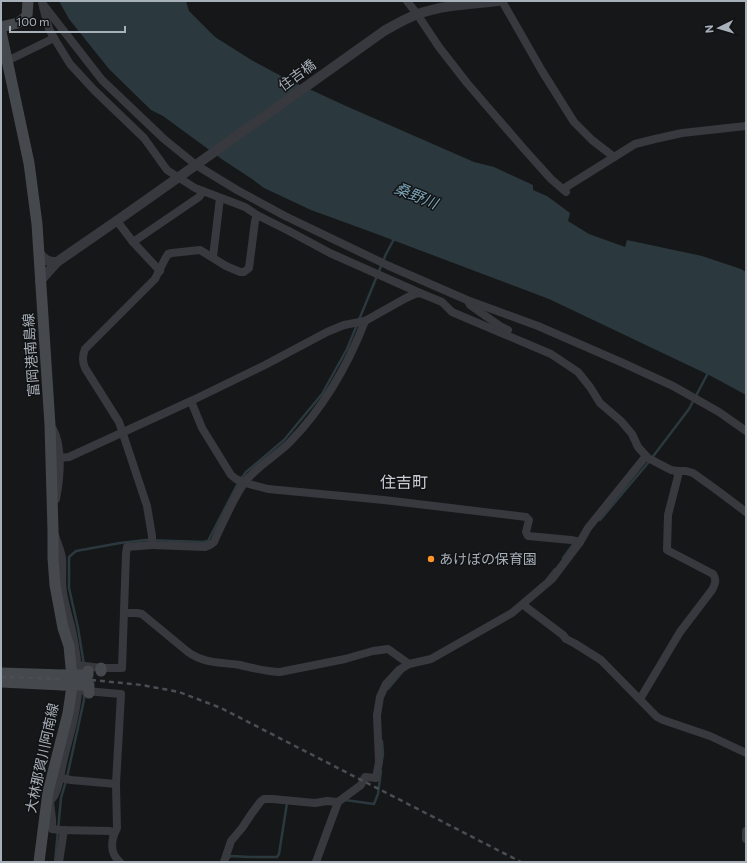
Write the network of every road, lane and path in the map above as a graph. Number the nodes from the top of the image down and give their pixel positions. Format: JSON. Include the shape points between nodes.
{"nodes":[{"id":1,"x":28,"y":1,"type":"edge"},
{"id":2,"x":408,"y":1,"type":"edge"},
{"id":3,"x":498,"y":1,"type":"edge"},
{"id":4,"x":502,"y":1,"type":"edge"},
{"id":5,"x":42,"y":2,"type":"edge"},
{"id":6,"x":414,"y":15,"type":"junction"},
{"id":7,"x":1,"y":27,"type":"edge"},
{"id":8,"x":1,"y":32,"type":"edge"},
{"id":9,"x":54,"y":38,"type":"junction"},
{"id":10,"x":7,"y":62,"type":"junction"},
{"id":11,"x":746,"y":126,"type":"edge"},
{"id":12,"x":614,"y":158,"type":"junction"},
{"id":13,"x":199,"y":163,"type":"junction"},
{"id":14,"x":203,"y":191,"type":"junction"},
{"id":15,"x":220,"y":198,"type":"junction"},
{"id":16,"x":257,"y":215,"type":"junction"},
{"id":17,"x":121,"y":218,"type":"junction"},
{"id":18,"x":133,"y":242,"type":"junction"},
{"id":19,"x":39,"y":253,"type":"junction"},
{"id":20,"x":213,"y":257,"type":"junction"},
{"id":21,"x":57,"y":262,"type":"junction"},
{"id":22,"x":160,"y":271,"type":"junction"},
{"id":23,"x":40,"y":281,"type":"junction"},
{"id":24,"x":420,"y":293,"type":"junction"},
{"id":25,"x":467,"y":300,"type":"junction"},
{"id":26,"x":360,"y":322,"type":"junction"},
{"id":27,"x":520,"y":340,"type":"junction"},
{"id":28,"x":191,"y":401,"type":"junction"},
{"id":29,"x":50,"y":425,"type":"junction"},
{"id":30,"x":746,"y":431,"type":"edge"},
{"id":31,"x":123,"y":433,"type":"junction"},
{"id":32,"x":59,"y":458,"type":"junction"},
{"id":33,"x":649,"y":458,"type":"junction"},
{"id":34,"x":677,"y":471,"type":"junction"},
{"id":35,"x":241,"y":481,"type":"junction"},
{"id":36,"x":53,"y":507,"type":"junction"},
{"id":37,"x":746,"y":512,"type":"edge"},
{"id":38,"x":54,"y":530,"type":"junction"},
{"id":39,"x":152,"y":542,"type":"junction"},
{"id":40,"x":580,"y":542,"type":"junction"},
{"id":41,"x":523,"y":604,"type":"junction"},
{"id":42,"x":124,"y":613,"type":"junction"},
{"id":43,"x":409,"y":664,"type":"junction"},
{"id":44,"x":83,"y":667,"type":"junction"},
{"id":45,"x":1,"y":673,"type":"edge"},
{"id":46,"x":53,"y":679,"type":"junction"},
{"id":47,"x":1,"y":682,"type":"edge"},
{"id":48,"x":87,"y":692,"type":"junction"},
{"id":49,"x":640,"y":699,"type":"junction"},
{"id":50,"x":746,"y":753,"type":"edge"},
{"id":51,"x":65,"y":779,"type":"junction"},
{"id":52,"x":116,"y":784,"type":"junction"},
{"id":53,"x":48,"y":802,"type":"junction"},
{"id":54,"x":338,"y":802,"type":"junction"},
{"id":55,"x":60,"y":830,"type":"junction"},
{"id":56,"x":746,"y":831,"type":"edge"},
{"id":57,"x":114,"y":834,"type":"junction"},
{"id":58,"x":746,"y":839,"type":"edge"},
{"id":59,"x":39,"y":862,"type":"edge"},
{"id":60,"x":59,"y":862,"type":"edge"},
{"id":61,"x":120,"y":862,"type":"edge"},
{"id":62,"x":224,"y":862,"type":"edge"},
{"id":63,"x":316,"y":862,"type":"edge"}],
"edges":[{"from":1,"to":7,"type":"main road","via":[[27,16],[18,23]]},
{"from":2,"to":6,"type":"street"},
{"from":3,"to":6,"type":"street","name":"住吉橋","via":[[445,7]]},
{"from":4,"to":12,"type":"street","via":[[574,122]]},
{"from":5,"to":9,"type":"street"},
{"from":5,"to":13,"type":"street","via":[[102,80],[164,139]]},
{"from":6,"to":12,"type":"street","via":[[467,83],[551,179],[565,190]]},
{"from":6,"to":13,"type":"street","name":"住吉橋","via":[[368,42]]},
{"from":8,"to":10,"type":"main road","name":"富岡港南島線"},
{"from":9,"to":10,"type":"street"},
{"from":9,"to":14,"type":"street","via":[[70,64],[144,138],[167,170]]},
{"from":10,"to":19,"type":"main road","name":"富岡港南島線","via":[[28,163]]},
{"from":11,"to":12,"type":"street","via":[[655,138],[635,144]]},
{"from":13,"to":17,"type":"street","name":"住吉橋","bridge":true},
{"from":13,"to":25,"type":"street","via":[[237,190],[285,216]]},
{"from":14,"to":15,"type":"street"},
{"from":14,"to":18,"type":"street","via":[[199,197]]},
{"from":15,"to":16,"type":"street","via":[[245,207]]},
{"from":15,"to":20,"type":"street"},
{"from":16,"to":20,"type":"street","via":[[249,268],[240,272]]},
{"from":16,"to":24,"type":"street","via":[[330,253]]},
{"from":17,"to":18,"type":"street"},
{"from":17,"to":21,"type":"street","name":"住吉橋"},
{"from":18,"to":22,"type":"street"},
{"from":19,"to":21,"type":"street","via":[[46,260]]},
{"from":19,"to":23,"type":"main road","name":"富岡港南島線"},
{"from":20,"to":22,"type":"street","via":[[200,250],[168,254]]},
{"from":21,"to":23,"type":"street","name":"住吉橋"},
{"from":22,"to":31,"type":"street","via":[[83,354],[85,368],[119,422]]},
{"from":23,"to":29,"type":"main road","name":"富岡港南島線"},
{"from":24,"to":26,"type":"street"},
{"from":24,"to":27,"type":"street","via":[[442,302],[452,312]]},
{"from":25,"to":27,"type":"street","via":[[470,306],[515,333]]},
{"from":25,"to":30,"type":"street","via":[[538,326],[673,386],[719,412]]},
{"from":26,"to":28,"type":"street","via":[[327,332]]},
{"from":26,"to":35,"type":"street","via":[[348,359],[319,406],[289,442]]},
{"from":27,"to":33,"type":"street","via":[[551,354],[578,372],[600,403],[621,421],[632,434],[638,447]]},
{"from":28,"to":31,"type":"street"},
{"from":28,"to":35,"type":"street","via":[[202,428],[231,474]]},
{"from":29,"to":32,"type":"street","via":[[58,445]]},
{"from":29,"to":36,"type":"main road","name":"富岡港南島線"},
{"from":31,"to":32,"type":"street","via":[[70,457]]},
{"from":31,"to":39,"type":"street","via":[[147,506]]},
{"from":32,"to":36,"type":"street"},
{"from":33,"to":34,"type":"street"},
{"from":33,"to":40,"type":"street","via":[[588,528]]},
{"from":34,"to":37,"type":"street","via":[[693,473]]},
{"from":34,"to":49,"type":"street","via":[[668,515],[667,550],[716,578],[712,590],[680,632]]},
{"from":35,"to":39,"type":"street","via":[[238,494],[210,546]]},
{"from":35,"to":40,"type":"street","via":[[268,489],[526,517],[529,520],[526,532],[528,536]]},
{"from":36,"to":38,"type":"main road","name":"富岡港南島線"},
{"from":38,"to":44,"type":"street","via":[[62,558],[62,590],[65,605]]},
{"from":38,"to":46,"type":"main road","name":"富岡港南島線","via":[[55,584],[69,646]]},
{"from":39,"to":42,"type":"street","via":[[127,548]]},
{"from":40,"to":41,"type":"street","via":[[552,579]]},
{"from":41,"to":43,"type":"street","via":[[441,654]]},
{"from":41,"to":49,"type":"street","via":[[566,639],[600,660]]},
{"from":42,"to":43,"type":"street","via":[[142,614],[188,652],[204,661],[280,672],[388,649]]},
{"from":42,"to":44,"type":"street","via":[[122,668],[101,670]]},
{"from":43,"to":54,"type":"street","via":[[399,670],[386,684],[380,697],[377,715],[379,762],[376,778],[365,777],[361,785]]},
{"from":44,"to":46,"type":"main road","name":"大林那賀川阿南線","bridge":true,"via":[[88,675]]},
{"from":44,"to":48,"type":"street"},
{"from":45,"to":46,"type":"main road","name":"大林那賀川阿南線"},
{"from":46,"to":47,"type":"main road","name":"大林那賀川阿南線"},
{"from":46,"to":48,"type":"main road","name":"大林那賀川阿南線","bridge":true,"via":[[89,685]]},
{"from":46,"to":53,"type":"main road","name":"大林那賀川阿南線","via":[[68,713],[48,792]]},
{"from":48,"to":51,"type":"street","via":[[75,712],[62,764]]},
{"from":48,"to":52,"type":"street","via":[[121,694]]},
{"from":49,"to":50,"type":"street","via":[[657,717],[710,736]]},
{"from":51,"to":52,"type":"street"},
{"from":51,"to":53,"type":"street","via":[[53,799]]},
{"from":52,"to":57,"type":"street","via":[[117,828]]},
{"from":53,"to":55,"type":"street","via":[[52,829]]},
{"from":53,"to":59,"type":"main road","name":"大林那賀川阿南線"},
{"from":54,"to":62,"type":"street","via":[[264,799],[231,841]]},
{"from":54,"to":63,"type":"street"},
{"from":55,"to":57,"type":"street","via":[[110,831]]},
{"from":55,"to":60,"type":"street"},
{"from":56,"to":58,"type":"street"},
{"from":57,"to":61,"type":"street","via":[[113,854]]}]}
